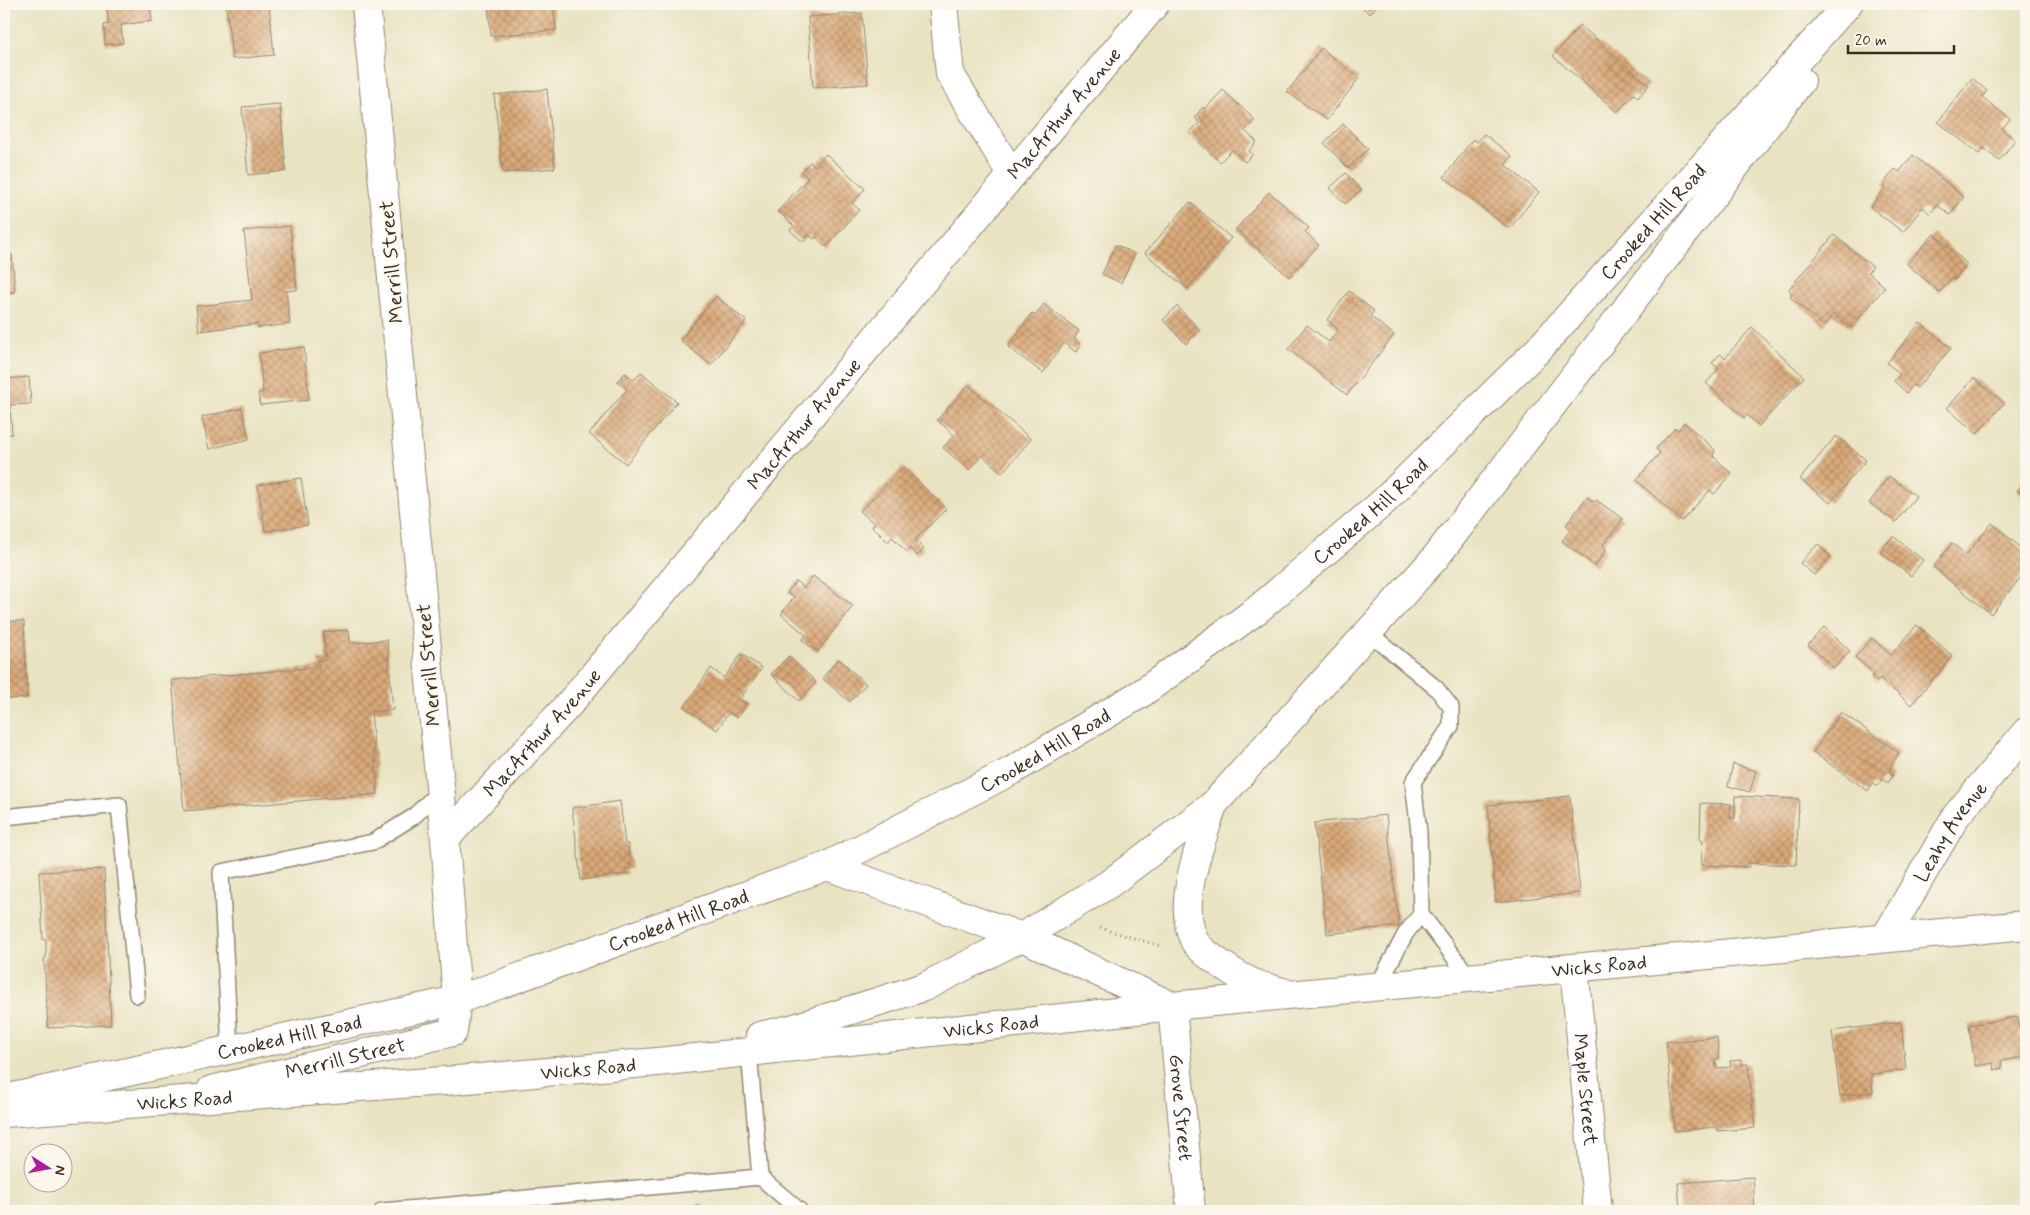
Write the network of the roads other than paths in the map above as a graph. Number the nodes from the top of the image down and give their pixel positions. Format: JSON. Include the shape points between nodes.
{"nodes":[{"id":1,"x":366,"y":4,"type":"edge"},
{"id":2,"x":943,"y":4,"type":"edge"},
{"id":3,"x":1155,"y":4,"type":"edge"},
{"id":4,"x":1848,"y":4,"type":"edge"},
{"id":5,"x":1860,"y":4,"type":"edge"},
{"id":6,"x":1012,"y":175,"type":"junction"},
{"id":7,"x":1368,"y":632,"type":"junction"},
{"id":8,"x":2026,"y":732,"type":"edge"},
{"id":9,"x":440,"y":791,"type":"junction"},
{"id":10,"x":1213,"y":805,"type":"junction"},
{"id":11,"x":4,"y":817,"type":"edge"},
{"id":12,"x":445,"y":839,"type":"junction"},
{"id":13,"x":827,"y":866,"type":"junction"},
{"id":14,"x":1421,"y":914,"type":"junction"},
{"id":15,"x":2026,"y":925,"type":"edge"},
{"id":16,"x":1022,"y":937,"type":"junction"},
{"id":17,"x":1884,"y":938,"type":"junction"},
{"id":18,"x":1574,"y":968,"type":"junction"},
{"id":19,"x":1470,"y":978,"type":"junction"},
{"id":20,"x":1377,"y":986,"type":"junction"},
{"id":21,"x":136,"y":995,"type":"dead end"},
{"id":22,"x":1291,"y":995,"type":"junction"},
{"id":23,"x":457,"y":1000,"type":"junction"},
{"id":24,"x":1172,"y":1006,"type":"junction"},
{"id":25,"x":230,"y":1049,"type":"junction"},
{"id":26,"x":749,"y":1052,"type":"junction"},
{"id":27,"x":657,"y":1062,"type":"junction"},
{"id":28,"x":4,"y":1099,"type":"edge"},
{"id":29,"x":165,"y":1101,"type":"junction"},
{"id":30,"x":4,"y":1113,"type":"edge"},
{"id":31,"x":760,"y":1177,"type":"junction"},
{"id":32,"x":418,"y":1210,"type":"edge"},
{"id":33,"x":382,"y":1211,"type":"edge"},
{"id":34,"x":800,"y":1211,"type":"edge"},
{"id":35,"x":1191,"y":1211,"type":"edge"},
{"id":36,"x":1598,"y":1211,"type":"edge"}],
"edges":[{"from":1,"to":9,"type":"main road","name":"Merrill Street"},
{"from":2,"to":6,"type":"main road","via":[[950,74]]},
{"from":3,"to":6,"type":"main road","name":"MacArthur Avenue"},
{"from":4,"to":13,"type":"main road","name":"Crooked Hill Road","via":[[1538,350],[1381,504],[1257,610],[1142,693],[1021,766]]},
{"from":5,"to":7,"type":"main road","name":"Crooked Hill Road","via":[[1434,558]]},
{"from":6,"to":12,"type":"main road","name":"MacArthur Avenue","via":[[570,702]]},
{"from":7,"to":10,"type":"main road","name":"Crooked Hill Road"},
{"from":7,"to":14,"type":"lane","via":[[1436,688],[1451,707],[1451,726],[1413,782],[1419,832]]},
{"from":8,"to":17,"type":"main road","name":"Leahy Avenue","via":[[1956,816]]},
{"from":9,"to":12,"type":"main road","name":"Merrill Street"},
{"from":9,"to":25,"type":"lane","via":[[413,818],[372,842],[221,872]]},
{"from":10,"to":16,"type":"main road","name":"Crooked Hill Road","via":[[1109,884]]},
{"from":10,"to":22,"type":"main road","via":[[1192,870],[1188,914],[1195,942],[1211,958],[1252,983]]},
{"from":11,"to":21,"type":"lane","via":[[119,806]]},
{"from":12,"to":23,"type":"main road","name":"Merrill Street"},
{"from":13,"to":16,"type":"main road","name":"Wicks Road"},
{"from":13,"to":23,"type":"main road","name":"Crooked Hill Road"},
{"from":14,"to":19,"type":"lane"},
{"from":14,"to":20,"type":"lane","via":[[1406,933]]},
{"from":15,"to":17,"type":"main road","name":"Wicks Road"},
{"from":16,"to":24,"type":"main road","name":"Wicks Road"},
{"from":16,"to":27,"type":"main road","name":"Crooked Hill Road","via":[[924,987],[791,1029]]},
{"from":17,"to":18,"type":"main road","name":"Wicks Road"},
{"from":18,"to":19,"type":"main road","name":"Wicks Road"},
{"from":18,"to":36,"type":"main road","name":"Maple Street"},
{"from":19,"to":20,"type":"main road","name":"Wicks Road"},
{"from":20,"to":22,"type":"main road","name":"Wicks Road"},
{"from":22,"to":24,"type":"main road","name":"Wicks Road"},
{"from":23,"to":25,"type":"main road","name":"Crooked Hill Road"},
{"from":23,"to":29,"type":"main road","name":"Merrill Street","via":[[453,1032]]},
{"from":24,"to":26,"type":"main road","name":"Wicks Road"},
{"from":24,"to":35,"type":"main road","name":"Grove Street"},
{"from":25,"to":28,"type":"main road","name":"Crooked Hill Road"},
{"from":26,"to":27,"type":"main road","name":"Wicks Road"},
{"from":26,"to":31,"type":"lane"},
{"from":27,"to":29,"type":"main road","name":"Wicks Road"},
{"from":29,"to":30,"type":"main road","name":"Wicks Road"},
{"from":31,"to":32,"type":"lane"},
{"from":31,"to":34,"type":"lane"},
{"from":32,"to":33,"type":"lane"}]}
